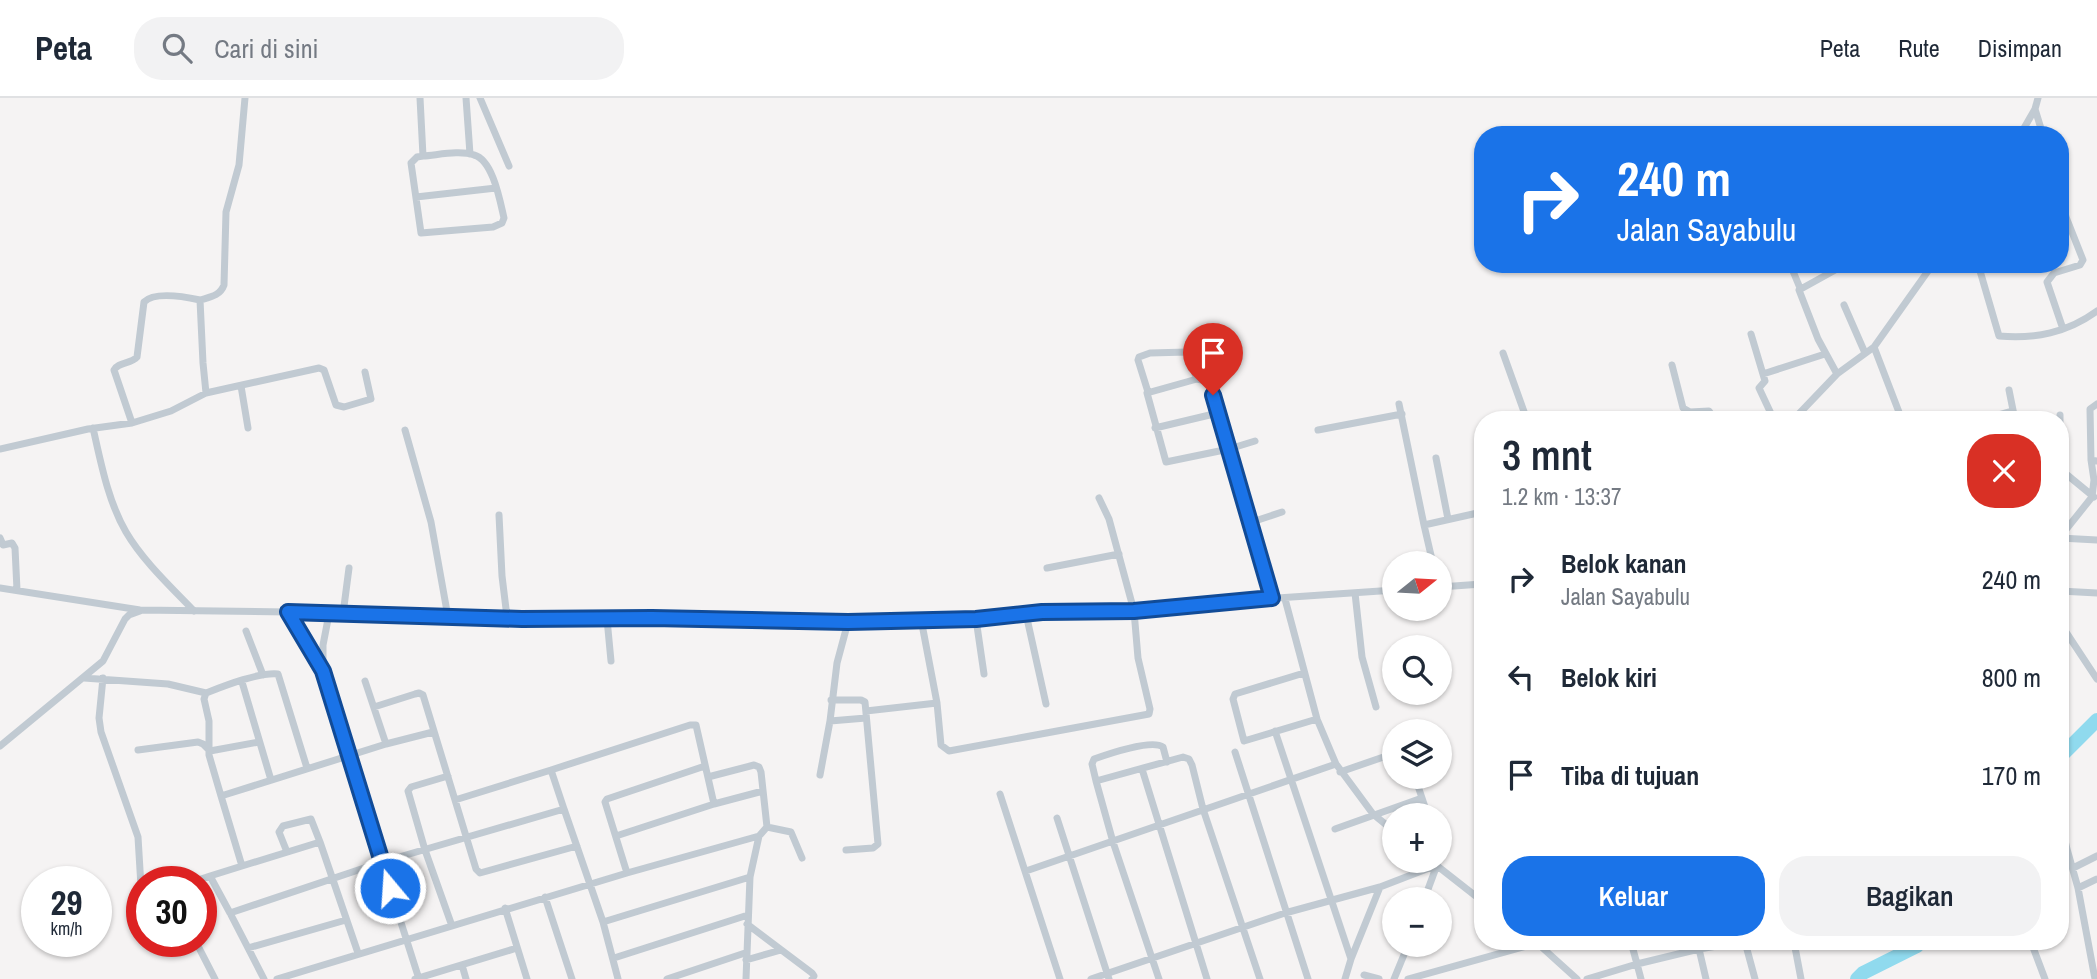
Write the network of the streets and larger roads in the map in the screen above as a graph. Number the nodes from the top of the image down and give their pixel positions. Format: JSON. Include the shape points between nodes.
{"nodes":[{"id":1,"x":245,"y":98,"type":"edge"},
{"id":2,"x":420,"y":98,"type":"edge"},
{"id":3,"x":466,"y":98,"type":"edge"},
{"id":4,"x":480,"y":98,"type":"edge"},
{"id":5,"x":2038,"y":98,"type":"edge"},
{"id":6,"x":2035,"y":109,"type":"junction"},
{"id":7,"x":2025,"y":126,"type":"edge"},
{"id":8,"x":2040,"y":126,"type":"edge"},
{"id":9,"x":470,"y":154,"type":"junction"},
{"id":10,"x":423,"y":156,"type":"junction"},
{"id":11,"x":509,"y":166,"type":"dead end"},
{"id":12,"x":496,"y":188,"type":"junction"},
{"id":13,"x":416,"y":197,"type":"junction"},
{"id":14,"x":2069,"y":225,"type":"edge"},
{"id":15,"x":2069,"y":268,"type":"edge"},
{"id":16,"x":1794,"y":273,"type":"edge"},
{"id":17,"x":1829,"y":273,"type":"edge"},
{"id":18,"x":1927,"y":273,"type":"edge"},
{"id":19,"x":1981,"y":273,"type":"edge"},
{"id":20,"x":2054,"y":273,"type":"edge"},
{"id":21,"x":1800,"y":288,"type":"junction"},
{"id":22,"x":200,"y":300,"type":"junction"},
{"id":23,"x":1844,"y":305,"type":"dead end"},
{"id":24,"x":2097,"y":312,"type":"edge"},
{"id":25,"x":2063,"y":330,"type":"junction"},
{"id":26,"x":1751,"y":334,"type":"dead end"},
{"id":27,"x":1874,"y":347,"type":"junction"},
{"id":28,"x":1503,"y":353,"type":"dead end"},
{"id":29,"x":1866,"y":353,"type":"junction"},
{"id":30,"x":1825,"y":354,"type":"junction"},
{"id":31,"x":1672,"y":365,"type":"dead end"},
{"id":32,"x":365,"y":372,"type":"dead end"},
{"id":33,"x":1763,"y":374,"type":"junction"},
{"id":34,"x":1837,"y":374,"type":"junction"},
{"id":35,"x":1197,"y":379,"type":"junction"},
{"id":36,"x":241,"y":386,"type":"junction"},
{"id":37,"x":2009,"y":390,"type":"dead end"},
{"id":38,"x":1148,"y":392,"type":"junction"},
{"id":39,"x":206,"y":393,"type":"junction"},
{"id":40,"x":1399,"y":404,"type":"dead end"},
{"id":41,"x":2097,"y":404,"type":"edge"},
{"id":42,"x":1524,"y":411,"type":"edge"},
{"id":43,"x":1688,"y":411,"type":"edge"},
{"id":44,"x":1770,"y":411,"type":"edge"},
{"id":45,"x":1802,"y":411,"type":"edge"},
{"id":46,"x":1899,"y":411,"type":"edge"},
{"id":47,"x":2012,"y":411,"type":"edge"},
{"id":48,"x":1218,"y":413,"type":"junction"},
{"id":49,"x":1402,"y":414,"type":"junction"},
{"id":50,"x":132,"y":423,"type":"junction"},
{"id":51,"x":93,"y":428,"type":"junction"},
{"id":52,"x":248,"y":428,"type":"dead end"},
{"id":53,"x":1155,"y":428,"type":"junction"},
{"id":54,"x":405,"y":430,"type":"dead end"},
{"id":55,"x":1318,"y":430,"type":"dead end"},
{"id":56,"x":1255,"y":441,"type":"dead end"},
{"id":57,"x":0,"y":449,"type":"edge"},
{"id":58,"x":1229,"y":449,"type":"junction"},
{"id":59,"x":1436,"y":458,"type":"dead end"},
{"id":60,"x":2094,"y":461,"type":"edge"},
{"id":61,"x":2069,"y":476,"type":"edge"},
{"id":62,"x":2095,"y":497,"type":"edge"},
{"id":63,"x":1098,"y":498,"type":"dead end"},
{"id":64,"x":1282,"y":512,"type":"dead end"},
{"id":65,"x":1474,"y":514,"type":"edge"},
{"id":66,"x":499,"y":515,"type":"dead end"},
{"id":67,"x":1448,"y":519,"type":"junction"},
{"id":68,"x":1249,"y":523,"type":"junction"},
{"id":69,"x":1424,"y":525,"type":"junction"},
{"id":70,"x":2069,"y":527,"type":"edge"},
{"id":71,"x":0,"y":538,"type":"edge"},
{"id":72,"x":2069,"y":538,"type":"edge"},
{"id":73,"x":2097,"y":540,"type":"edge"},
{"id":74,"x":1430,"y":551,"type":"edge"},
{"id":75,"x":1119,"y":554,"type":"junction"},
{"id":76,"x":349,"y":568,"type":"dead end"},
{"id":77,"x":1047,"y":568,"type":"dead end"},
{"id":78,"x":1474,"y":585,"type":"edge"},
{"id":79,"x":1452,"y":586,"type":"edge"},
{"id":80,"x":0,"y":588,"type":"edge"},
{"id":81,"x":17,"y":590,"type":"junction"},
{"id":82,"x":1382,"y":591,"type":"edge"},
{"id":83,"x":2069,"y":591,"type":"edge"},
{"id":84,"x":1354,"y":593,"type":"junction"},
{"id":85,"x":2097,"y":593,"type":"edge"},
{"id":86,"x":1272,"y":598,"type":"junction"},
{"id":87,"x":1285,"y":599,"type":"junction"},
{"id":88,"x":140,"y":610,"type":"junction"},
{"id":89,"x":194,"y":611,"type":"junction"},
{"id":90,"x":1134,"y":611,"type":"junction"},
{"id":91,"x":288,"y":612,"type":"junction"},
{"id":92,"x":329,"y":614,"type":"junction"},
{"id":93,"x":342,"y":614,"type":"junction"},
{"id":94,"x":1026,"y":614,"type":"junction"},
{"id":95,"x":448,"y":617,"type":"junction"},
{"id":96,"x":507,"y":617,"type":"junction"},
{"id":97,"x":607,"y":619,"type":"junction"},
{"id":98,"x":921,"y":619,"type":"junction"},
{"id":99,"x":976,"y":619,"type":"junction"},
{"id":100,"x":848,"y":622,"type":"junction"},
{"id":101,"x":246,"y":631,"type":"dead end"},
{"id":102,"x":2069,"y":643,"type":"edge"},
{"id":103,"x":611,"y":661,"type":"dead end"},
{"id":104,"x":323,"y":671,"type":"junction"},
{"id":105,"x":1304,"y":673,"type":"junction"},
{"id":106,"x":984,"y":674,"type":"dead end"},
{"id":107,"x":263,"y":676,"type":"junction"},
{"id":108,"x":84,"y":678,"type":"junction"},
{"id":109,"x":103,"y":678,"type":"junction"},
{"id":110,"x":2097,"y":679,"type":"edge"},
{"id":111,"x":365,"y":681,"type":"dead end"},
{"id":112,"x":242,"y":682,"type":"junction"},
{"id":113,"x":206,"y":693,"type":"junction"},
{"id":114,"x":831,"y":700,"type":"junction"},
{"id":115,"x":936,"y":703,"type":"junction"},
{"id":116,"x":1046,"y":704,"type":"dead end"},
{"id":117,"x":374,"y":707,"type":"junction"},
{"id":118,"x":1376,"y":707,"type":"dead end"},
{"id":119,"x":866,"y":715,"type":"junction"},
{"id":120,"x":1317,"y":719,"type":"junction"},
{"id":121,"x":830,"y":721,"type":"junction"},
{"id":122,"x":1275,"y":731,"type":"junction"},
{"id":123,"x":433,"y":733,"type":"junction"},
{"id":124,"x":259,"y":742,"type":"junction"},
{"id":125,"x":386,"y":744,"type":"junction"},
{"id":126,"x":0,"y":746,"type":"edge"},
{"id":127,"x":138,"y":751,"type":"dead end"},
{"id":128,"x":210,"y":751,"type":"junction"},
{"id":129,"x":1234,"y":752,"type":"dead end"},
{"id":130,"x":348,"y":756,"type":"junction"},
{"id":131,"x":1382,"y":757,"type":"edge"},
{"id":132,"x":1167,"y":762,"type":"junction"},
{"id":133,"x":1336,"y":764,"type":"junction"},
{"id":134,"x":705,"y":766,"type":"junction"},
{"id":135,"x":307,"y":768,"type":"junction"},
{"id":136,"x":1142,"y":769,"type":"junction"},
{"id":137,"x":551,"y":770,"type":"junction"},
{"id":138,"x":1340,"y":772,"type":"junction"},
{"id":139,"x":820,"y":775,"type":"dead end"},
{"id":140,"x":448,"y":776,"type":"junction"},
{"id":141,"x":708,"y":777,"type":"junction"},
{"id":142,"x":271,"y":780,"type":"junction"},
{"id":143,"x":1293,"y":780,"type":"junction"},
{"id":144,"x":1096,"y":781,"type":"junction"},
{"id":145,"x":1419,"y":789,"type":"edge"},
{"id":146,"x":763,"y":791,"type":"junction"},
{"id":147,"x":1000,"y":794,"type":"dead end"},
{"id":148,"x":1248,"y":795,"type":"junction"},
{"id":149,"x":221,"y":796,"type":"junction"},
{"id":150,"x":1422,"y":798,"type":"junction"},
{"id":151,"x":455,"y":800,"type":"junction"},
{"id":152,"x":1424,"y":803,"type":"edge"},
{"id":153,"x":714,"y":804,"type":"junction"},
{"id":154,"x":564,"y":808,"type":"junction"},
{"id":155,"x":1203,"y":809,"type":"junction"},
{"id":156,"x":1373,"y":814,"type":"junction"},
{"id":157,"x":1057,"y":818,"type":"dead end"},
{"id":158,"x":1382,"y":821,"type":"edge"},
{"id":159,"x":1159,"y":826,"type":"junction"},
{"id":160,"x":767,"y":827,"type":"junction"},
{"id":161,"x":1335,"y":828,"type":"dead end"},
{"id":162,"x":616,"y":836,"type":"junction"},
{"id":163,"x":759,"y":836,"type":"junction"},
{"id":164,"x":467,"y":838,"type":"junction"},
{"id":165,"x":320,"y":842,"type":"junction"},
{"id":166,"x":1113,"y":842,"type":"junction"},
{"id":167,"x":577,"y":846,"type":"junction"},
{"id":168,"x":425,"y":850,"type":"junction"},
{"id":169,"x":846,"y":850,"type":"dead end"},
{"id":170,"x":287,"y":852,"type":"junction"},
{"id":171,"x":1070,"y":855,"type":"junction"},
{"id":172,"x":2097,"y":856,"type":"edge"},
{"id":173,"x":802,"y":858,"type":"dead end"},
{"id":174,"x":2069,"y":860,"type":"edge"},
{"id":175,"x":382,"y":862,"type":"junction"},
{"id":176,"x":140,"y":866,"type":"edge"},
{"id":177,"x":242,"y":866,"type":"junction"},
{"id":178,"x":2073,"y":868,"type":"junction"},
{"id":179,"x":1026,"y":871,"type":"junction"},
{"id":180,"x":627,"y":873,"type":"junction"},
{"id":181,"x":1411,"y":873,"type":"edge"},
{"id":182,"x":1448,"y":873,"type":"edge"},
{"id":183,"x":217,"y":874,"type":"edge"},
{"id":184,"x":750,"y":877,"type":"junction"},
{"id":185,"x":334,"y":879,"type":"junction"},
{"id":186,"x":2097,"y":879,"type":"edge"},
{"id":187,"x":591,"y":885,"type":"junction"},
{"id":188,"x":1380,"y":887,"type":"junction"},
{"id":189,"x":2078,"y":888,"type":"junction"},
{"id":190,"x":217,"y":889,"type":"edge"},
{"id":191,"x":1474,"y":894,"type":"edge"},
{"id":192,"x":545,"y":897,"type":"junction"},
{"id":193,"x":1333,"y":900,"type":"junction"},
{"id":194,"x":505,"y":908,"type":"junction"},
{"id":195,"x":230,"y":913,"type":"junction"},
{"id":196,"x":1285,"y":913,"type":"junction"},
{"id":197,"x":748,"y":915,"type":"junction"},
{"id":198,"x":346,"y":920,"type":"junction"},
{"id":199,"x":603,"y":922,"type":"junction"},
{"id":200,"x":747,"y":924,"type":"junction"},
{"id":201,"x":452,"y":926,"type":"junction"},
{"id":202,"x":1242,"y":929,"type":"junction"},
{"id":203,"x":406,"y":939,"type":"junction"},
{"id":204,"x":2097,"y":942,"type":"edge"},
{"id":205,"x":1194,"y":943,"type":"junction"},
{"id":206,"x":2088,"y":947,"type":"junction"},
{"id":207,"x":248,"y":948,"type":"junction"},
{"id":208,"x":517,"y":948,"type":"junction"},
{"id":209,"x":781,"y":950,"type":"junction"},
{"id":210,"x":1508,"y":950,"type":"edge"},
{"id":211,"x":1545,"y":950,"type":"edge"},
{"id":212,"x":1633,"y":950,"type":"edge"},
{"id":213,"x":1683,"y":950,"type":"edge"},
{"id":214,"x":1700,"y":950,"type":"edge"},
{"id":215,"x":1746,"y":950,"type":"edge"},
{"id":216,"x":1796,"y":950,"type":"edge"},
{"id":217,"x":2034,"y":950,"type":"edge"},
{"id":218,"x":358,"y":953,"type":"junction"},
{"id":219,"x":745,"y":956,"type":"junction"},
{"id":220,"x":204,"y":957,"type":"edge"},
{"id":221,"x":1403,"y":957,"type":"edge"},
{"id":222,"x":614,"y":958,"type":"junction"},
{"id":223,"x":1351,"y":959,"type":"junction"},
{"id":224,"x":1152,"y":960,"type":"junction"},
{"id":225,"x":1637,"y":964,"type":"junction"},
{"id":226,"x":462,"y":965,"type":"junction"},
{"id":227,"x":1364,"y":975,"type":"dead end"},
{"id":228,"x":1108,"y":976,"type":"edge"},
{"id":229,"x":215,"y":979,"type":"edge"},
{"id":230,"x":264,"y":979,"type":"edge"},
{"id":231,"x":276,"y":979,"type":"edge"},
{"id":232,"x":418,"y":979,"type":"edge"},
{"id":233,"x":466,"y":979,"type":"edge"},
{"id":234,"x":527,"y":979,"type":"edge"},
{"id":235,"x":572,"y":979,"type":"edge"},
{"id":236,"x":618,"y":979,"type":"edge"},
{"id":237,"x":667,"y":979,"type":"edge"},
{"id":238,"x":746,"y":979,"type":"edge"},
{"id":239,"x":812,"y":979,"type":"edge"},
{"id":240,"x":1060,"y":979,"type":"edge"},
{"id":241,"x":1091,"y":979,"type":"edge"},
{"id":242,"x":1159,"y":979,"type":"edge"},
{"id":243,"x":1207,"y":979,"type":"edge"},
{"id":244,"x":1260,"y":979,"type":"edge"},
{"id":245,"x":1308,"y":979,"type":"edge"},
{"id":246,"x":1345,"y":979,"type":"edge"},
{"id":247,"x":1378,"y":979,"type":"edge"},
{"id":248,"x":1394,"y":979,"type":"edge"},
{"id":249,"x":1408,"y":979,"type":"edge"},
{"id":250,"x":1577,"y":979,"type":"edge"},
{"id":251,"x":1587,"y":979,"type":"edge"},
{"id":252,"x":1641,"y":979,"type":"edge"},
{"id":253,"x":1706,"y":979,"type":"edge"},
{"id":254,"x":1755,"y":979,"type":"edge"},
{"id":255,"x":1801,"y":979,"type":"edge"},
{"id":256,"x":2045,"y":979,"type":"edge"},
{"id":257,"x":2095,"y":979,"type":"edge"}],
"edges":[{"from":1,"to":22,"type":"street","via":[[239,165],[226,212],[224,285],[214,296]]},
{"from":2,"to":10,"type":"street"},
{"from":3,"to":9,"type":"street"},
{"from":4,"to":11,"type":"street"},
{"from":5,"to":6,"type":"street"},
{"from":6,"to":7,"type":"street"},
{"from":6,"to":8,"type":"street"},
{"from":9,"to":10,"type":"street"},
{"from":9,"to":12,"type":"street","via":[[484,161]]},
{"from":10,"to":13,"type":"street","via":[[411,163]]},
{"from":12,"to":13,"type":"street"},
{"from":12,"to":13,"type":"street","via":[[505,218],[493,227],[422,234]]},
{"from":14,"to":15,"type":"street","via":[[2082,260]]},
{"from":16,"to":21,"type":"street"},
{"from":17,"to":21,"type":"street"},
{"from":18,"to":27,"type":"street"},
{"from":19,"to":25,"type":"street","via":[[1999,336],[2032,337]]},
{"from":20,"to":25,"type":"street","via":[[2047,282]]},
{"from":21,"to":30,"type":"street","via":[[1798,293]]},
{"from":22,"to":39,"type":"street"},
{"from":22,"to":50,"type":"street","via":[[165,297],[144,302],[137,358],[114,370]]},
{"from":23,"to":29,"type":"street"},
{"from":24,"to":25,"type":"street"},
{"from":26,"to":33,"type":"street"},
{"from":27,"to":29,"type":"street"},
{"from":27,"to":46,"type":"street"},
{"from":28,"to":42,"type":"street"},
{"from":29,"to":34,"type":"street"},
{"from":30,"to":33,"type":"street"},
{"from":30,"to":34,"type":"street"},
{"from":31,"to":43,"type":"street"},
{"from":32,"to":36,"type":"street","via":[[371,398],[344,407],[336,405],[321,368]]},
{"from":33,"to":44,"type":"street","via":[[1765,381],[1759,388]]},
{"from":34,"to":45,"type":"street"},
{"from":35,"to":38,"type":"street"},
{"from":35,"to":38,"type":"street","via":[[1187,352],[1150,353],[1138,360]]},
{"from":35,"to":48,"type":"street","via":[[1206,381]]},
{"from":36,"to":39,"type":"street"},
{"from":36,"to":52,"type":"street"},
{"from":37,"to":47,"type":"street"},
{"from":38,"to":53,"type":"street"},
{"from":39,"to":50,"type":"street","via":[[171,411]]},
{"from":40,"to":49,"type":"street"},
{"from":41,"to":60,"type":"street","via":[[2090,410]]},
{"from":48,"to":53,"type":"street"},
{"from":48,"to":58,"type":"street"},
{"from":49,"to":55,"type":"street"},
{"from":49,"to":69,"type":"street"},
{"from":50,"to":51,"type":"street"},
{"from":51,"to":57,"type":"street"},
{"from":51,"to":89,"type":"street","via":[[106,481],[128,535]]},
{"from":53,"to":58,"type":"street","via":[[1166,462]]},
{"from":54,"to":95,"type":"street","via":[[431,522]]},
{"from":56,"to":58,"type":"street"},
{"from":58,"to":68,"type":"street"},
{"from":59,"to":67,"type":"street"},
{"from":60,"to":62,"type":"street"},
{"from":61,"to":62,"type":"street"},
{"from":62,"to":70,"type":"street"},
{"from":63,"to":75,"type":"street"},
{"from":64,"to":68,"type":"street"},
{"from":65,"to":67,"type":"street"},
{"from":66,"to":96,"type":"street"},
{"from":67,"to":69,"type":"street"},
{"from":68,"to":86,"type":"street"},
{"from":69,"to":74,"type":"street"},
{"from":71,"to":81,"type":"street","via":[[3,545],[12,543],[15,548]]},
{"from":72,"to":73,"type":"street"},
{"from":75,"to":77,"type":"street"},
{"from":75,"to":90,"type":"street"},
{"from":76,"to":93,"type":"street"},
{"from":78,"to":79,"type":"street"},
{"from":80,"to":81,"type":"street"},
{"from":81,"to":88,"type":"street"},
{"from":82,"to":84,"type":"street"},
{"from":83,"to":85,"type":"street"},
{"from":84,"to":87,"type":"street"},
{"from":84,"to":118,"type":"street","via":[[1362,657]]},
{"from":86,"to":87,"type":"street"},
{"from":86,"to":90,"type":"street"},
{"from":87,"to":105,"type":"street"},
{"from":88,"to":89,"type":"street"},
{"from":88,"to":108,"type":"street","via":[[125,619],[107,656]]},
{"from":89,"to":91,"type":"street"},
{"from":90,"to":94,"type":"street"},
{"from":90,"to":115,"type":"street","via":[[1138,658],[1150,709],[1143,716],[949,751],[941,745]]},
{"from":91,"to":92,"type":"street"},
{"from":91,"to":104,"type":"street"},
{"from":92,"to":93,"type":"street"},
{"from":92,"to":104,"type":"street"},
{"from":93,"to":95,"type":"street"},
{"from":94,"to":99,"type":"street"},
{"from":94,"to":116,"type":"street"},
{"from":95,"to":96,"type":"street"},
{"from":96,"to":97,"type":"street"},
{"from":97,"to":100,"type":"street"},
{"from":97,"to":103,"type":"street"},
{"from":98,"to":99,"type":"street"},
{"from":98,"to":100,"type":"street"},
{"from":98,"to":115,"type":"street"},
{"from":99,"to":106,"type":"street"},
{"from":100,"to":114,"type":"street"},
{"from":101,"to":107,"type":"street"},
{"from":102,"to":110,"type":"street"},
{"from":104,"to":130,"type":"street"},
{"from":105,"to":120,"type":"street"},
{"from":105,"to":122,"type":"street","via":[[1233,696],[1244,741]]},
{"from":107,"to":112,"type":"street"},
{"from":107,"to":135,"type":"street","via":[[279,676]]},
{"from":108,"to":109,"type":"street"},
{"from":108,"to":126,"type":"street"},
{"from":109,"to":113,"type":"street","via":[[169,684]]},
{"from":109,"to":176,"type":"street","via":[[101,732],[138,837]]},
{"from":111,"to":117,"type":"street"},
{"from":112,"to":113,"type":"street"},
{"from":112,"to":124,"type":"street"},
{"from":113,"to":128,"type":"street"},
{"from":114,"to":119,"type":"street","via":[[863,701]]},
{"from":114,"to":121,"type":"street"},
{"from":115,"to":119,"type":"street"},
{"from":117,"to":123,"type":"street","via":[[419,693]]},
{"from":117,"to":125,"type":"street"},
{"from":119,"to":121,"type":"street"},
{"from":119,"to":169,"type":"street","via":[[878,844]]},
{"from":120,"to":122,"type":"street"},
{"from":120,"to":133,"type":"street"},
{"from":121,"to":139,"type":"street"},
{"from":122,"to":143,"type":"street"},
{"from":123,"to":125,"type":"street"},
{"from":123,"to":140,"type":"street"},
{"from":124,"to":128,"type":"street"},
{"from":124,"to":142,"type":"street"},
{"from":125,"to":130,"type":"street"},
{"from":127,"to":128,"type":"street","via":[[198,742]]},
{"from":128,"to":149,"type":"street"},
{"from":129,"to":148,"type":"street"},
{"from":130,"to":135,"type":"street"},
{"from":130,"to":175,"type":"street"},
{"from":131,"to":138,"type":"street"},
{"from":132,"to":136,"type":"street"},
{"from":132,"to":144,"type":"street","via":[[1163,747],[1156,743],[1114,752],[1094,758],[1091,764]]},
{"from":132,"to":155,"type":"street","via":[[1189,759]]},
{"from":133,"to":138,"type":"street"},
{"from":133,"to":143,"type":"street"},
{"from":134,"to":137,"type":"street","via":[[694,724]]},
{"from":134,"to":141,"type":"street"},
{"from":134,"to":162,"type":"street","via":[[610,796],[605,802]]},
{"from":135,"to":142,"type":"street"},
{"from":136,"to":144,"type":"street"},
{"from":136,"to":159,"type":"street"},
{"from":137,"to":151,"type":"street"},
{"from":137,"to":154,"type":"street"},
{"from":138,"to":156,"type":"street"},
{"from":140,"to":151,"type":"street"},
{"from":140,"to":168,"type":"street","via":[[408,791]]},
{"from":141,"to":146,"type":"street","via":[[754,765],[761,772]]},
{"from":141,"to":153,"type":"street"},
{"from":142,"to":149,"type":"street"},
{"from":143,"to":148,"type":"street"},
{"from":143,"to":193,"type":"street"},
{"from":144,"to":166,"type":"street"},
{"from":145,"to":150,"type":"street"},
{"from":146,"to":153,"type":"street"},
{"from":146,"to":160,"type":"street"},
{"from":147,"to":179,"type":"street"},
{"from":148,"to":155,"type":"street"},
{"from":148,"to":196,"type":"street"},
{"from":149,"to":177,"type":"street"},
{"from":150,"to":152,"type":"street"},
{"from":150,"to":156,"type":"street"},
{"from":151,"to":164,"type":"street"},
{"from":153,"to":162,"type":"street"},
{"from":154,"to":164,"type":"street"},
{"from":154,"to":167,"type":"street"},
{"from":155,"to":159,"type":"street"},
{"from":155,"to":202,"type":"street"},
{"from":156,"to":158,"type":"street"},
{"from":156,"to":161,"type":"street"},
{"from":157,"to":171,"type":"street"},
{"from":159,"to":166,"type":"street"},
{"from":159,"to":205,"type":"street"},
{"from":160,"to":163,"type":"street"},
{"from":160,"to":173,"type":"street","via":[[791,832]]},
{"from":162,"to":180,"type":"street"},
{"from":163,"to":180,"type":"street"},
{"from":163,"to":184,"type":"street"},
{"from":164,"to":167,"type":"street","via":[[480,873]]},
{"from":164,"to":168,"type":"street"},
{"from":165,"to":170,"type":"street"},
{"from":165,"to":170,"type":"street","via":[[311,819],[283,826],[279,832]]},
{"from":165,"to":185,"type":"street"},
{"from":166,"to":171,"type":"street"},
{"from":166,"to":224,"type":"street"},
{"from":167,"to":187,"type":"street"},
{"from":168,"to":175,"type":"street"},
{"from":168,"to":201,"type":"street"},
{"from":170,"to":177,"type":"street"},
{"from":171,"to":179,"type":"street"},
{"from":171,"to":228,"type":"street"},
{"from":172,"to":178,"type":"street"},
{"from":174,"to":178,"type":"street"},
{"from":175,"to":185,"type":"street"},
{"from":175,"to":203,"type":"street"},
{"from":177,"to":183,"type":"street"},
{"from":178,"to":189,"type":"street"},
{"from":179,"to":240,"type":"street"},
{"from":180,"to":187,"type":"street"},
{"from":181,"to":188,"type":"street"},
{"from":182,"to":191,"type":"street"},
{"from":184,"to":197,"type":"street"},
{"from":184,"to":199,"type":"street"},
{"from":185,"to":195,"type":"street"},
{"from":185,"to":198,"type":"street"},
{"from":186,"to":189,"type":"street"},
{"from":187,"to":192,"type":"street"},
{"from":187,"to":199,"type":"street"},
{"from":188,"to":193,"type":"street"},
{"from":188,"to":223,"type":"street"},
{"from":189,"to":206,"type":"street"},
{"from":190,"to":195,"type":"street"},
{"from":192,"to":194,"type":"street"},
{"from":192,"to":235,"type":"street"},
{"from":193,"to":196,"type":"street"},
{"from":193,"to":223,"type":"street"},
{"from":194,"to":201,"type":"street"},
{"from":194,"to":208,"type":"street"},
{"from":195,"to":207,"type":"street"},
{"from":196,"to":202,"type":"street"},
{"from":196,"to":245,"type":"street"},
{"from":197,"to":200,"type":"street"},
{"from":197,"to":222,"type":"street"},
{"from":198,"to":207,"type":"street"},
{"from":198,"to":218,"type":"street"},
{"from":199,"to":222,"type":"street"},
{"from":200,"to":209,"type":"street"},
{"from":200,"to":219,"type":"street"},
{"from":201,"to":203,"type":"street"},
{"from":202,"to":205,"type":"street"},
{"from":202,"to":244,"type":"street"},
{"from":203,"to":218,"type":"street"},
{"from":203,"to":232,"type":"street"},
{"from":204,"to":206,"type":"street"},
{"from":205,"to":224,"type":"street"},
{"from":205,"to":243,"type":"street"},
{"from":206,"to":257,"type":"street"},
{"from":207,"to":230,"type":"street"},
{"from":208,"to":226,"type":"street"},
{"from":208,"to":234,"type":"street"},
{"from":209,"to":219,"type":"street"},
{"from":209,"to":239,"type":"street","via":[[812,973]]},
{"from":210,"to":249,"type":"street"},
{"from":211,"to":250,"type":"street"},
{"from":212,"to":225,"type":"street"},
{"from":213,"to":225,"type":"street"},
{"from":214,"to":253,"type":"street"},
{"from":215,"to":254,"type":"street"},
{"from":216,"to":255,"type":"street"},
{"from":217,"to":256,"type":"street"},
{"from":218,"to":231,"type":"street"},
{"from":219,"to":237,"type":"street"},
{"from":219,"to":238,"type":"street"},
{"from":220,"to":229,"type":"street"},
{"from":221,"to":248,"type":"street"},
{"from":222,"to":236,"type":"street"},
{"from":223,"to":246,"type":"street"},
{"from":224,"to":228,"type":"street"},
{"from":224,"to":242,"type":"street"},
{"from":225,"to":251,"type":"street"},
{"from":225,"to":252,"type":"street"},
{"from":226,"to":232,"type":"street"},
{"from":226,"to":233,"type":"street"},
{"from":227,"to":247,"type":"street"},
{"from":228,"to":241,"type":"street"}]}
